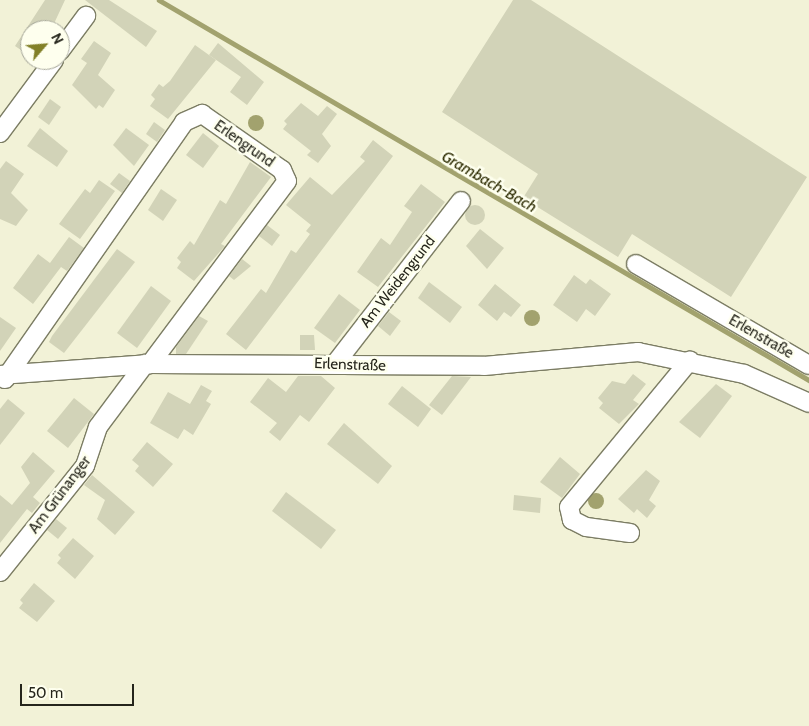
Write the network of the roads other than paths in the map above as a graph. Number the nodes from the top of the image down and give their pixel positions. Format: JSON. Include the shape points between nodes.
{"nodes":[{"id":1,"x":86,"y":16,"type":"dead end"},
{"id":2,"x":70,"y":38,"type":"edge"},
{"id":3,"x":47,"y":70,"type":"edge"},
{"id":4,"x":0,"y":133,"type":"edge"},
{"id":5,"x":461,"y":201,"type":"dead end"},
{"id":6,"x":636,"y":264,"type":"dead end"},
{"id":7,"x":690,"y":360,"type":"junction"},
{"id":8,"x":147,"y":364,"type":"junction"},
{"id":9,"x":335,"y":364,"type":"junction"},
{"id":10,"x":809,"y":365,"type":"edge"},
{"id":11,"x":3,"y":378,"type":"edge"},
{"id":12,"x":809,"y":404,"type":"edge"},
{"id":13,"x":630,"y":533,"type":"dead end"},
{"id":14,"x":0,"y":572,"type":"edge"}],
"edges":[{"from":1,"to":2,"type":"street"},
{"from":3,"to":4,"type":"street"},
{"from":5,"to":9,"type":"street","name":"Am Weidengrund"},
{"from":6,"to":10,"type":"street","name":"Erlenstraße"},
{"from":7,"to":9,"type":"street","name":"Erlenstraße","via":[[617,352],[484,366]]},
{"from":7,"to":12,"type":"street","name":"Erlenstraße","via":[[744,374]]},
{"from":7,"to":13,"type":"street","via":[[570,507],[572,520],[586,527]]},
{"from":8,"to":9,"type":"street","name":"Erlenstraße"},
{"from":8,"to":11,"type":"street","name":"Erlenstraße"},
{"from":8,"to":11,"type":"street","name":"Erlengrund","via":[[287,181],[282,170],[202,114],[184,122]]},
{"from":8,"to":14,"type":"street","name":"Am Grünanger","via":[[98,427],[85,466]]}]}
